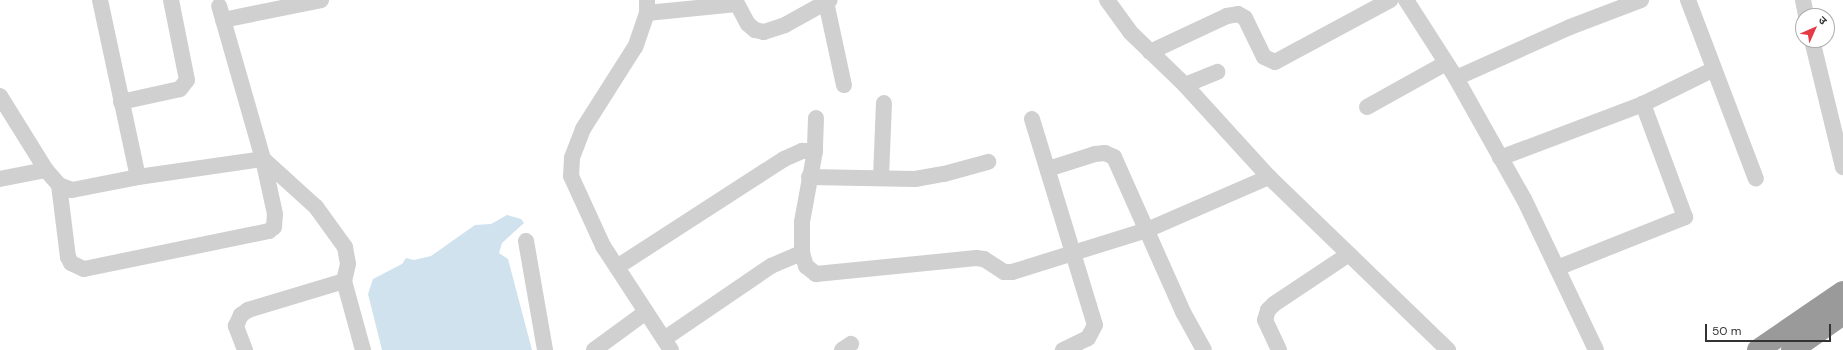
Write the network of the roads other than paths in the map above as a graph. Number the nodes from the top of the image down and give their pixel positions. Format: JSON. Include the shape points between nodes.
{"nodes":[{"id":1,"x":100,"y":0,"type":"edge"},
{"id":2,"x":171,"y":0,"type":"edge"},
{"id":3,"x":321,"y":0,"type":"edge"},
{"id":4,"x":1107,"y":0,"type":"edge"},
{"id":5,"x":1390,"y":0,"type":"edge"},
{"id":6,"x":1406,"y":0,"type":"edge"},
{"id":7,"x":1641,"y":0,"type":"edge"},
{"id":8,"x":1688,"y":0,"type":"edge"},
{"id":9,"x":828,"y":1,"type":"edge"},
{"id":10,"x":736,"y":2,"type":"edge"},
{"id":11,"x":647,"y":6,"type":"edge"},
{"id":12,"x":1814,"y":48,"type":"edge"},
{"id":13,"x":1150,"y":52,"type":"junction"},
{"id":14,"x":1446,"y":63,"type":"junction"},
{"id":15,"x":1714,"y":69,"type":"junction"},
{"id":16,"x":1218,"y":72,"type":"dead end"},
{"id":17,"x":1456,"y":78,"type":"junction"},
{"id":18,"x":844,"y":85,"type":"dead end"},
{"id":19,"x":1185,"y":85,"type":"junction"},
{"id":20,"x":1,"y":100,"type":"edge"},
{"id":21,"x":121,"y":102,"type":"junction"},
{"id":22,"x":884,"y":103,"type":"dead end"},
{"id":23,"x":1643,"y":104,"type":"junction"},
{"id":24,"x":1367,"y":107,"type":"dead end"},
{"id":25,"x":816,"y":118,"type":"dead end"},
{"id":26,"x":1032,"y":119,"type":"dead end"},
{"id":27,"x":814,"y":151,"type":"junction"},
{"id":28,"x":1500,"y":158,"type":"junction"},
{"id":29,"x":263,"y":159,"type":"junction"},
{"id":30,"x":988,"y":162,"type":"dead end"},
{"id":31,"x":1843,"y":167,"type":"edge"},
{"id":32,"x":1048,"y":169,"type":"junction"},
{"id":33,"x":46,"y":170,"type":"junction"},
{"id":34,"x":138,"y":177,"type":"junction"},
{"id":35,"x":809,"y":177,"type":"junction"},
{"id":36,"x":881,"y":177,"type":"junction"},
{"id":37,"x":1269,"y":177,"type":"junction"},
{"id":38,"x":0,"y":179,"type":"edge"},
{"id":39,"x":1756,"y":179,"type":"dead end"},
{"id":40,"x":59,"y":185,"type":"junction"},
{"id":41,"x":1147,"y":230,"type":"junction"},
{"id":42,"x":526,"y":241,"type":"dead end"},
{"id":43,"x":802,"y":252,"type":"junction"},
{"id":44,"x":1072,"y":254,"type":"junction"},
{"id":45,"x":1349,"y":254,"type":"junction"},
{"id":46,"x":617,"y":267,"type":"junction"},
{"id":47,"x":1557,"y":268,"type":"junction"},
{"id":48,"x":344,"y":281,"type":"junction"},
{"id":49,"x":1843,"y":292,"type":"edge"},
{"id":50,"x":646,"y":312,"type":"junction"},
{"id":51,"x":1843,"y":314,"type":"edge"},
{"id":52,"x":668,"y":344,"type":"edge"},
{"id":53,"x":245,"y":350,"type":"edge"},
{"id":54,"x":363,"y":350,"type":"edge"},
{"id":55,"x":545,"y":350,"type":"edge"},
{"id":56,"x":594,"y":350,"type":"edge"},
{"id":57,"x":1063,"y":350,"type":"edge"},
{"id":58,"x":1204,"y":350,"type":"edge"},
{"id":59,"x":1279,"y":350,"type":"edge"},
{"id":60,"x":1448,"y":350,"type":"edge"},
{"id":61,"x":1596,"y":350,"type":"edge"},
{"id":62,"x":1758,"y":350,"type":"edge"},
{"id":63,"x":1792,"y":350,"type":"edge"}],
"edges":[{"from":1,"to":21,"type":"street"},
{"from":2,"to":21,"type":"street","via":[[187,80],[180,89]]},
{"from":3,"to":29,"type":"street","via":[[221,13]]},
{"from":4,"to":13,"type":"street","via":[[1130,32]]},
{"from":5,"to":13,"type":"street","via":[[1275,62],[1264,57],[1245,18],[1238,14],[1227,16]]},
{"from":6,"to":14,"type":"street"},
{"from":7,"to":17,"type":"street","via":[[1570,27]]},
{"from":8,"to":15,"type":"street"},
{"from":9,"to":10,"type":"street","via":[[785,25],[764,32],[755,30],[748,24]]},
{"from":9,"to":18,"type":"street"},
{"from":10,"to":11,"type":"street"},
{"from":11,"to":46,"type":"street","via":[[635,47],[583,129],[572,158],[571,176],[603,246]]},
{"from":12,"to":31,"type":"street"},
{"from":13,"to":19,"type":"street"},
{"from":14,"to":17,"type":"street"},
{"from":14,"to":24,"type":"street"},
{"from":15,"to":23,"type":"street"},
{"from":15,"to":39,"type":"street"},
{"from":16,"to":19,"type":"street"},
{"from":17,"to":28,"type":"street"},
{"from":19,"to":37,"type":"street"},
{"from":20,"to":33,"type":"street"},
{"from":21,"to":34,"type":"street"},
{"from":22,"to":36,"type":"street"},
{"from":23,"to":28,"type":"street"},
{"from":23,"to":47,"type":"street","via":[[1685,217]]},
{"from":25,"to":27,"type":"street"},
{"from":26,"to":32,"type":"street"},
{"from":27,"to":35,"type":"street"},
{"from":27,"to":46,"type":"street","via":[[802,151],[784,159]]},
{"from":28,"to":47,"type":"street"},
{"from":29,"to":34,"type":"street"},
{"from":29,"to":40,"type":"street","via":[[276,222],[269,231],[84,269],[71,263],[68,257]]},
{"from":29,"to":48,"type":"street","via":[[316,207],[334,229],[345,247],[348,264]]},
{"from":30,"to":36,"type":"street","via":[[915,179]]},
{"from":32,"to":41,"type":"street","via":[[1095,154],[1105,153],[1114,157]]},
{"from":32,"to":44,"type":"street"},
{"from":33,"to":38,"type":"street"},
{"from":33,"to":40,"type":"street"},
{"from":34,"to":40,"type":"street","via":[[76,191]]},
{"from":35,"to":36,"type":"street"},
{"from":35,"to":43,"type":"street","via":[[802,222]]},
{"from":37,"to":41,"type":"street"},
{"from":37,"to":45,"type":"street"},
{"from":41,"to":44,"type":"street"},
{"from":41,"to":58,"type":"street","via":[[1183,312]]},
{"from":42,"to":55,"type":"street"},
{"from":43,"to":44,"type":"street","via":[[806,266],[816,274],[976,258],[984,259],[1004,272],[1012,272]]},
{"from":43,"to":52,"type":"street","via":[[771,266]]},
{"from":44,"to":57,"type":"street","via":[[1094,325],[1088,338]]},
{"from":45,"to":59,"type":"street","via":[[1268,310],[1265,320]]},
{"from":45,"to":60,"type":"street"},
{"from":46,"to":50,"type":"street"},
{"from":47,"to":61,"type":"street"},
{"from":48,"to":53,"type":"street","via":[[248,310],[236,326]]},
{"from":48,"to":54,"type":"street"},
{"from":49,"to":62,"type":"highway"},
{"from":50,"to":52,"type":"street"},
{"from":50,"to":56,"type":"street"},
{"from":51,"to":63,"type":"highway"}]}
